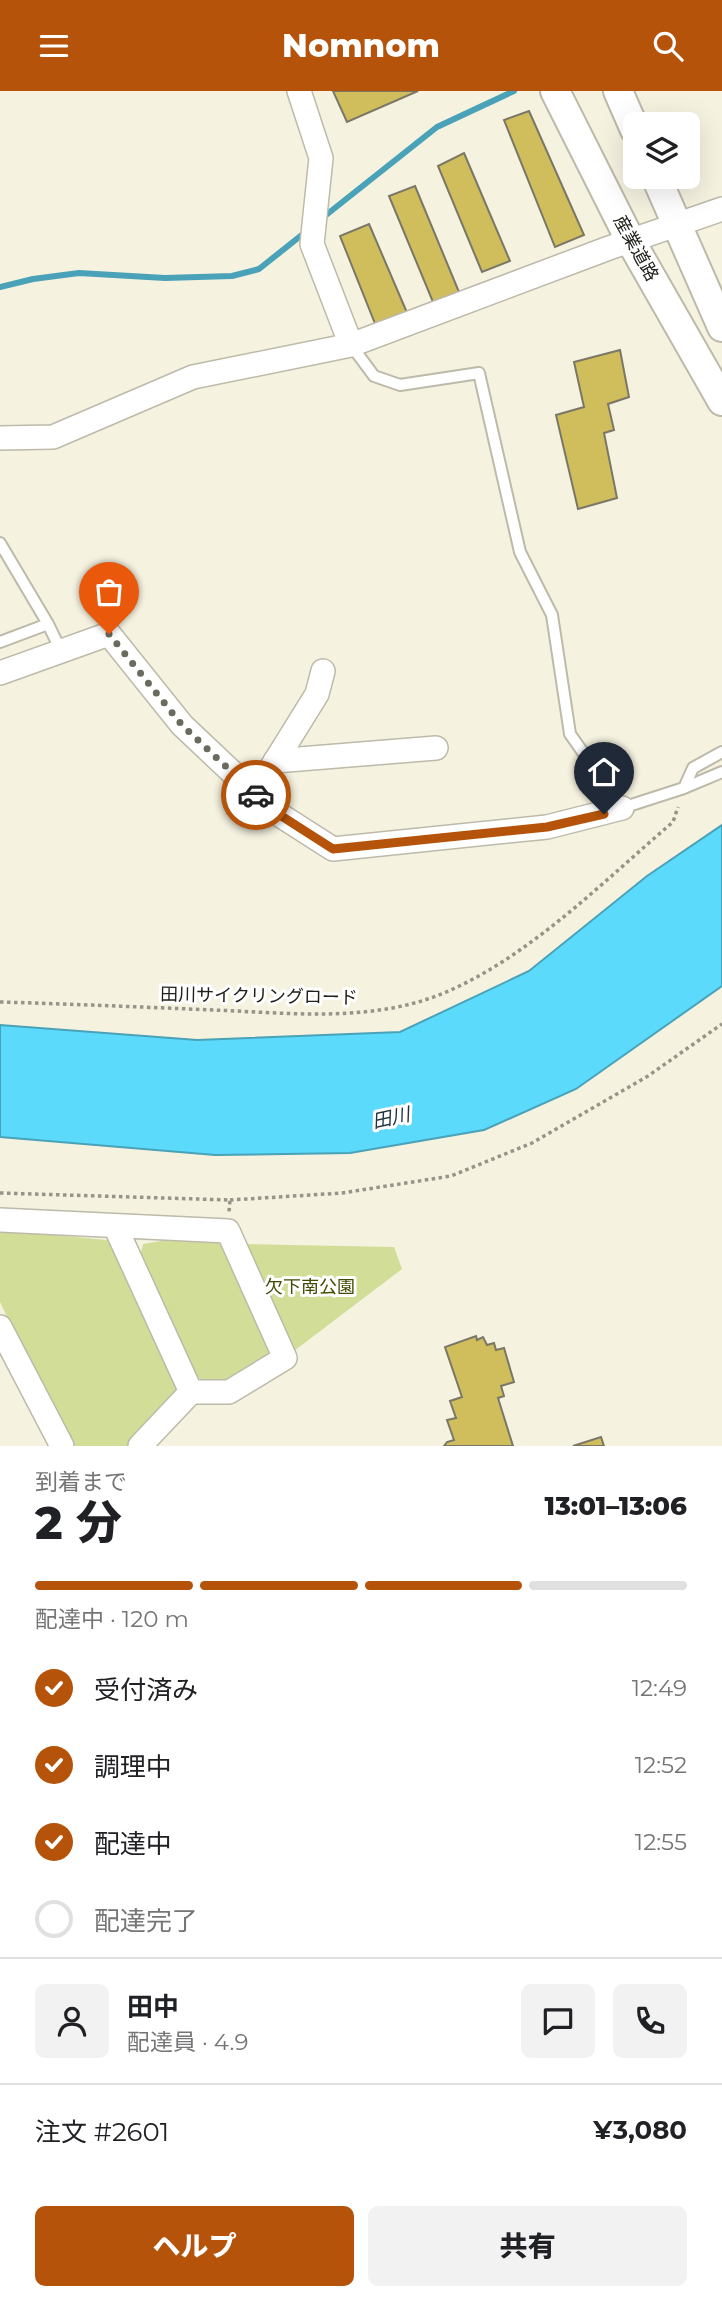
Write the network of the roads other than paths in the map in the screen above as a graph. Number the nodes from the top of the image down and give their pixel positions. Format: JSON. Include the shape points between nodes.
{"nodes":[{"id":1,"x":299,"y":91,"type":"edge"},
{"id":2,"x":555,"y":91,"type":"edge"},
{"id":3,"x":618,"y":91,"type":"edge"},
{"id":4,"x":627,"y":112,"type":"edge"},
{"id":5,"x":661,"y":189,"type":"edge"},
{"id":6,"x":722,"y":209,"type":"edge"},
{"id":7,"x":677,"y":224,"type":"junction"},
{"id":8,"x":630,"y":240,"type":"junction"},
{"id":9,"x":722,"y":327,"type":"edge"},
{"id":10,"x":351,"y":345,"type":"junction"},
{"id":11,"x":722,"y":401,"type":"edge"},
{"id":12,"x":0,"y":438,"type":"edge"},
{"id":13,"x":0,"y":543,"type":"edge"},
{"id":14,"x":48,"y":624,"type":"junction"},
{"id":15,"x":0,"y":642,"type":"edge"},
{"id":16,"x":61,"y":651,"type":"junction"},
{"id":17,"x":323,"y":671,"type":"dead end"},
{"id":18,"x":0,"y":673,"type":"edge"},
{"id":19,"x":436,"y":748,"type":"dead end"},
{"id":20,"x":722,"y":752,"type":"edge"},
{"id":21,"x":275,"y":761,"type":"junction"},
{"id":22,"x":722,"y":772,"type":"edge"},
{"id":23,"x":684,"y":788,"type":"junction"},
{"id":24,"x":255,"y":794,"type":"junction"},
{"id":25,"x":622,"y":808,"type":"junction"},
{"id":26,"x":0,"y":1220,"type":"edge"},
{"id":27,"x":115,"y":1226,"type":"junction"},
{"id":28,"x":2,"y":1334,"type":"edge"},
{"id":29,"x":191,"y":1392,"type":"junction"},
{"id":30,"x":62,"y":1446,"type":"edge"},
{"id":31,"x":140,"y":1446,"type":"edge"}],
"edges":[{"from":1,"to":10,"type":"street","via":[[321,159],[312,244]]},
{"from":2,"to":8,"type":"street","name":"産業道路"},
{"from":3,"to":4,"type":"street"},
{"from":5,"to":7,"type":"street"},
{"from":6,"to":7,"type":"street"},
{"from":7,"to":8,"type":"street"},
{"from":7,"to":9,"type":"street"},
{"from":8,"to":10,"type":"street"},
{"from":8,"to":11,"type":"street","name":"産業道路"},
{"from":10,"to":12,"type":"street","via":[[193,377],[53,437]]},
{"from":10,"to":25,"type":"lane","via":[[373,376],[400,385],[478,373],[520,552],[552,615],[570,734]]},
{"from":13,"to":14,"type":"lane"},
{"from":14,"to":15,"type":"lane"},
{"from":14,"to":16,"type":"lane"},
{"from":16,"to":18,"type":"street"},
{"from":16,"to":24,"type":"street","via":[[109,634],[182,725]]},
{"from":17,"to":21,"type":"street","via":[[317,694]]},
{"from":19,"to":21,"type":"street"},
{"from":20,"to":23,"type":"lane","via":[[693,768]]},
{"from":21,"to":24,"type":"street"},
{"from":22,"to":23,"type":"lane"},
{"from":23,"to":25,"type":"lane"},
{"from":24,"to":25,"type":"street","via":[[333,849],[547,827]]},
{"from":26,"to":27,"type":"street"},
{"from":27,"to":29,"type":"street"},
{"from":27,"to":29,"type":"street","via":[[228,1231],[285,1357],[229,1392]]},
{"from":28,"to":30,"type":"street"},
{"from":29,"to":31,"type":"street"}]}
